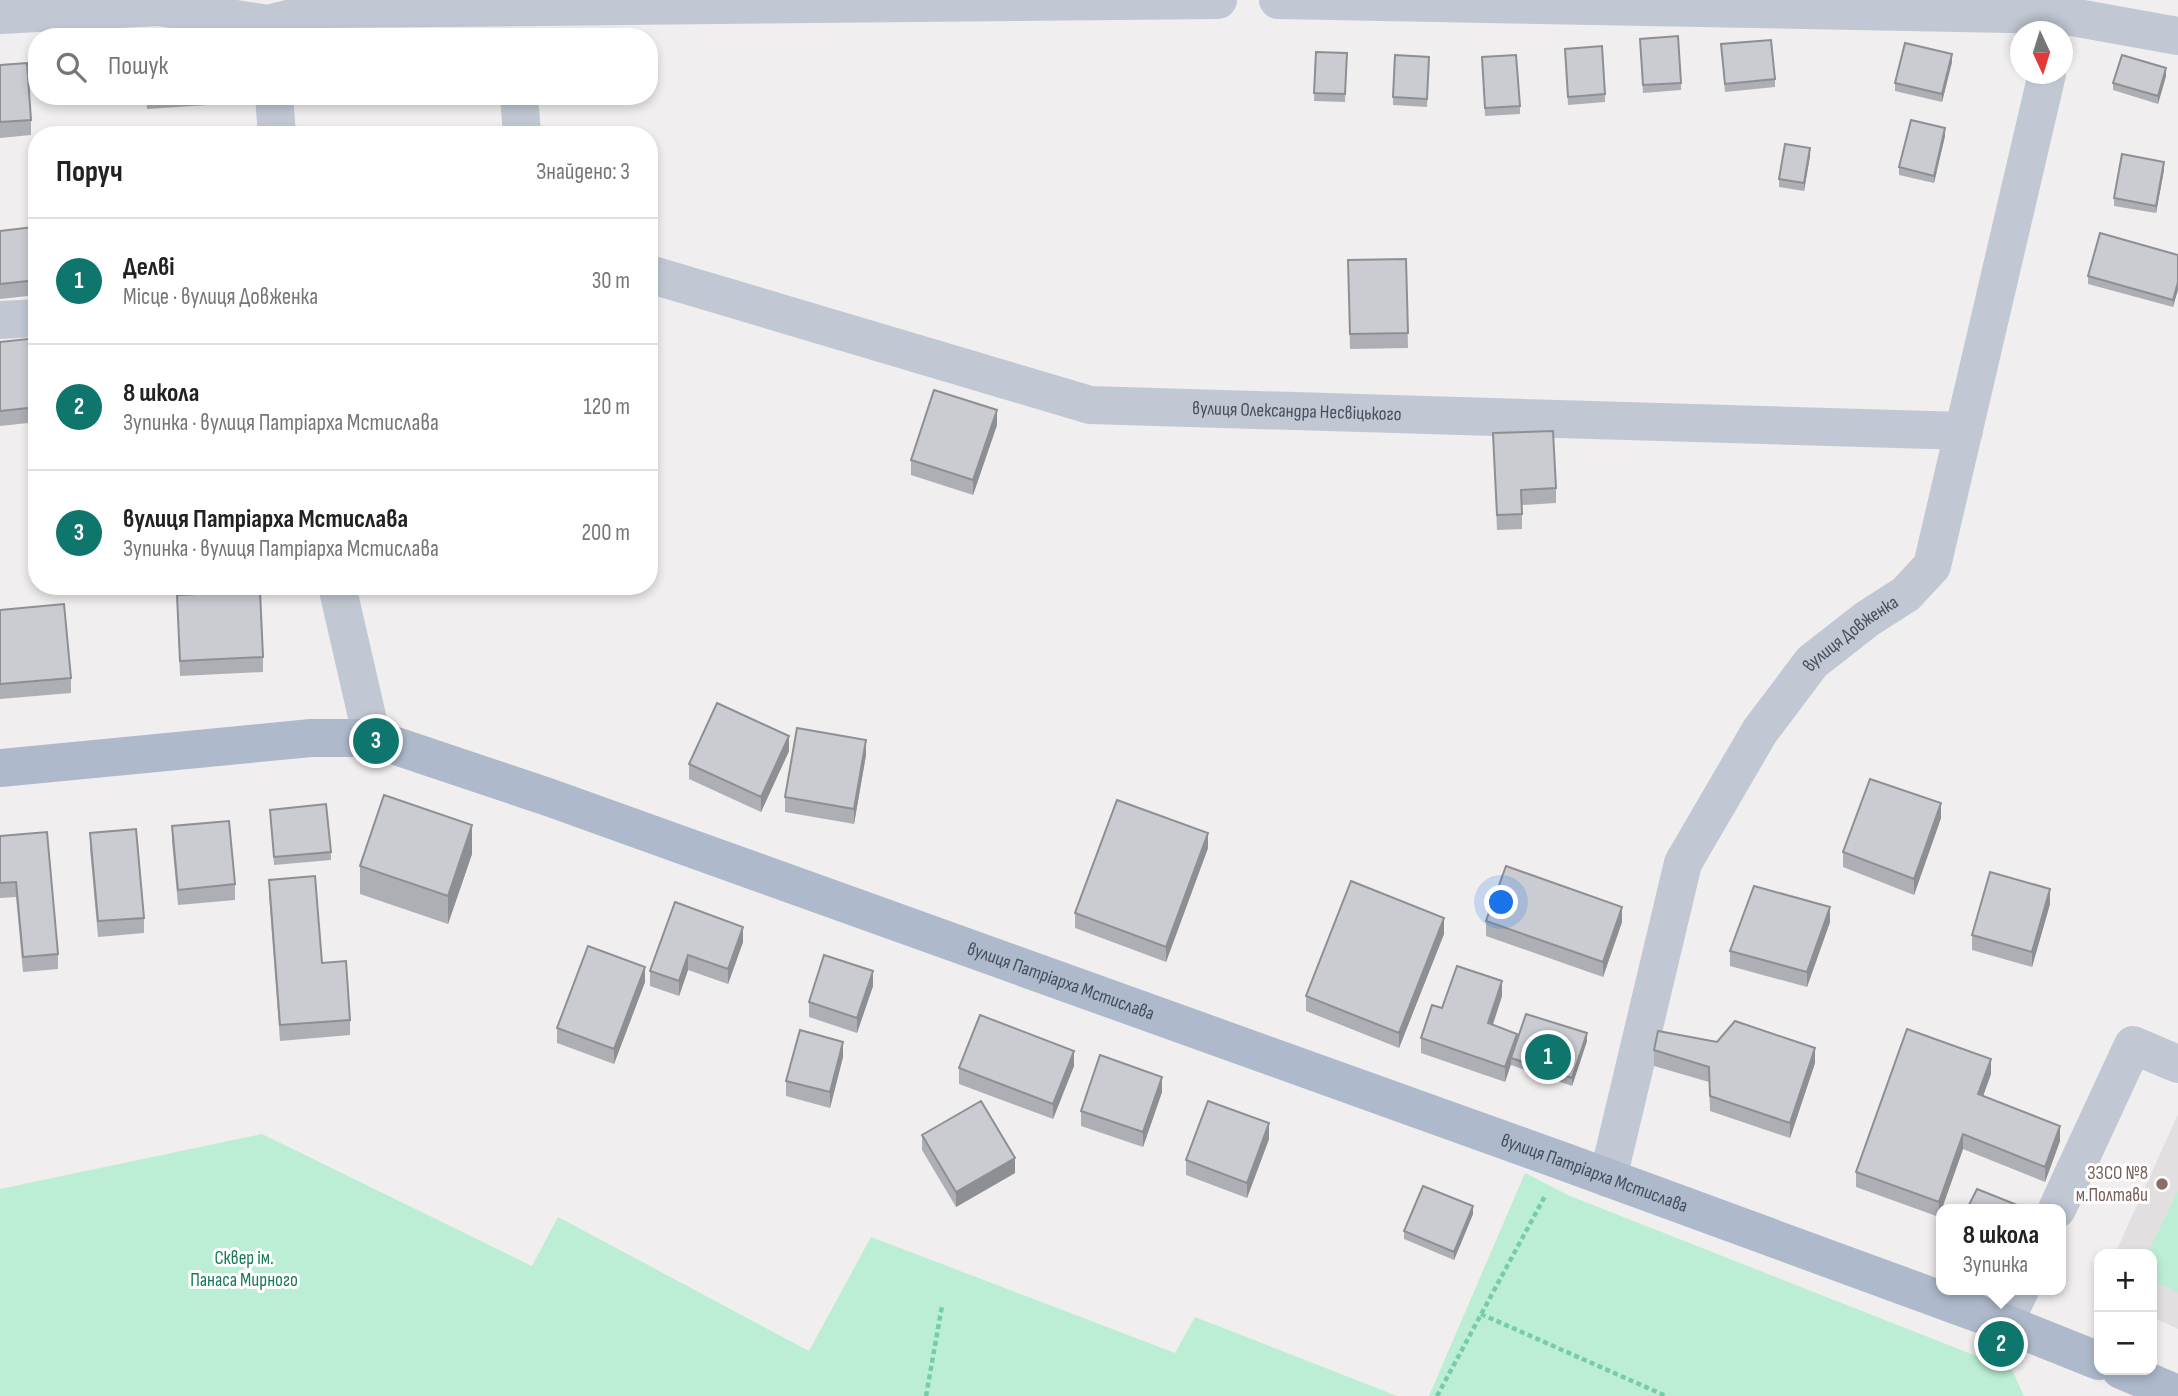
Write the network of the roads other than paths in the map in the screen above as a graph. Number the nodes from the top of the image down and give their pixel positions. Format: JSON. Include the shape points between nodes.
{"nodes":[{"id":1,"x":1218,"y":0,"type":"edge"},
{"id":2,"x":1278,"y":0,"type":"edge"},
{"id":3,"x":0,"y":15,"type":"edge"},
{"id":4,"x":2060,"y":15,"type":"edge"},
{"id":5,"x":268,"y":20,"type":"edge"},
{"id":6,"x":515,"y":22,"type":"edge"},
{"id":7,"x":2178,"y":36,"type":"edge"},
{"id":8,"x":2045,"y":84,"type":"edge"},
{"id":9,"x":275,"y":105,"type":"edge"},
{"id":10,"x":520,"y":105,"type":"edge"},
{"id":11,"x":276,"y":126,"type":"edge"},
{"id":12,"x":521,"y":126,"type":"edge"},
{"id":13,"x":658,"y":277,"type":"edge"},
{"id":14,"x":28,"y":318,"type":"edge"},
{"id":15,"x":0,"y":320,"type":"edge"},
{"id":16,"x":1964,"y":431,"type":"junction"},
{"id":17,"x":339,"y":595,"type":"edge"},
{"id":18,"x":372,"y":738,"type":"junction"},
{"id":19,"x":0,"y":768,"type":"edge"},
{"id":20,"x":2178,"y":1064,"type":"edge"},
{"id":21,"x":1608,"y":1178,"type":"junction"},
{"id":22,"x":2059,"y":1204,"type":"edge"},
{"id":23,"x":1936,"y":1282,"type":"edge"},
{"id":24,"x":1977,"y":1295,"type":"edge"},
{"id":25,"x":2012,"y":1306,"type":"edge"},
{"id":26,"x":2094,"y":1358,"type":"edge"},
{"id":27,"x":2132,"y":1375,"type":"edge"},
{"id":28,"x":2178,"y":1395,"type":"edge"}],
"edges":[{"from":1,"to":6,"type":"street"},
{"from":2,"to":4,"type":"street"},
{"from":3,"to":5,"type":"street","via":[[158,7]]},
{"from":4,"to":7,"type":"street"},
{"from":5,"to":6,"type":"street","via":[[327,9]]},
{"from":8,"to":16,"type":"street","name":"вулиця Довженка"},
{"from":9,"to":11,"type":"street"},
{"from":10,"to":12,"type":"street"},
{"from":13,"to":16,"type":"street","name":"вулиця Олександра Несвіцького","via":[[1090,405]]},
{"from":14,"to":15,"type":"street"},
{"from":16,"to":21,"type":"street","name":"вулиця Довженка","via":[[1932,566],[1906,594],[1812,662],[1760,731],[1684,863]]},
{"from":17,"to":18,"type":"street"},
{"from":18,"to":19,"type":"main road","name":"вулиця Патріарха Мстислава","via":[[311,738]]},
{"from":18,"to":21,"type":"main road","name":"вулиця Патріарха Мстислава"},
{"from":20,"to":22,"type":"street","via":[[2133,1045]]},
{"from":21,"to":23,"type":"main road","name":"вулиця Патріарха Мстислава"},
{"from":24,"to":25,"type":"main road","name":"вулиця Патріарха Мстислава"},
{"from":25,"to":26,"type":"main road","name":"вулиця Патріарха Мстислава"},
{"from":27,"to":28,"type":"main road"}]}
